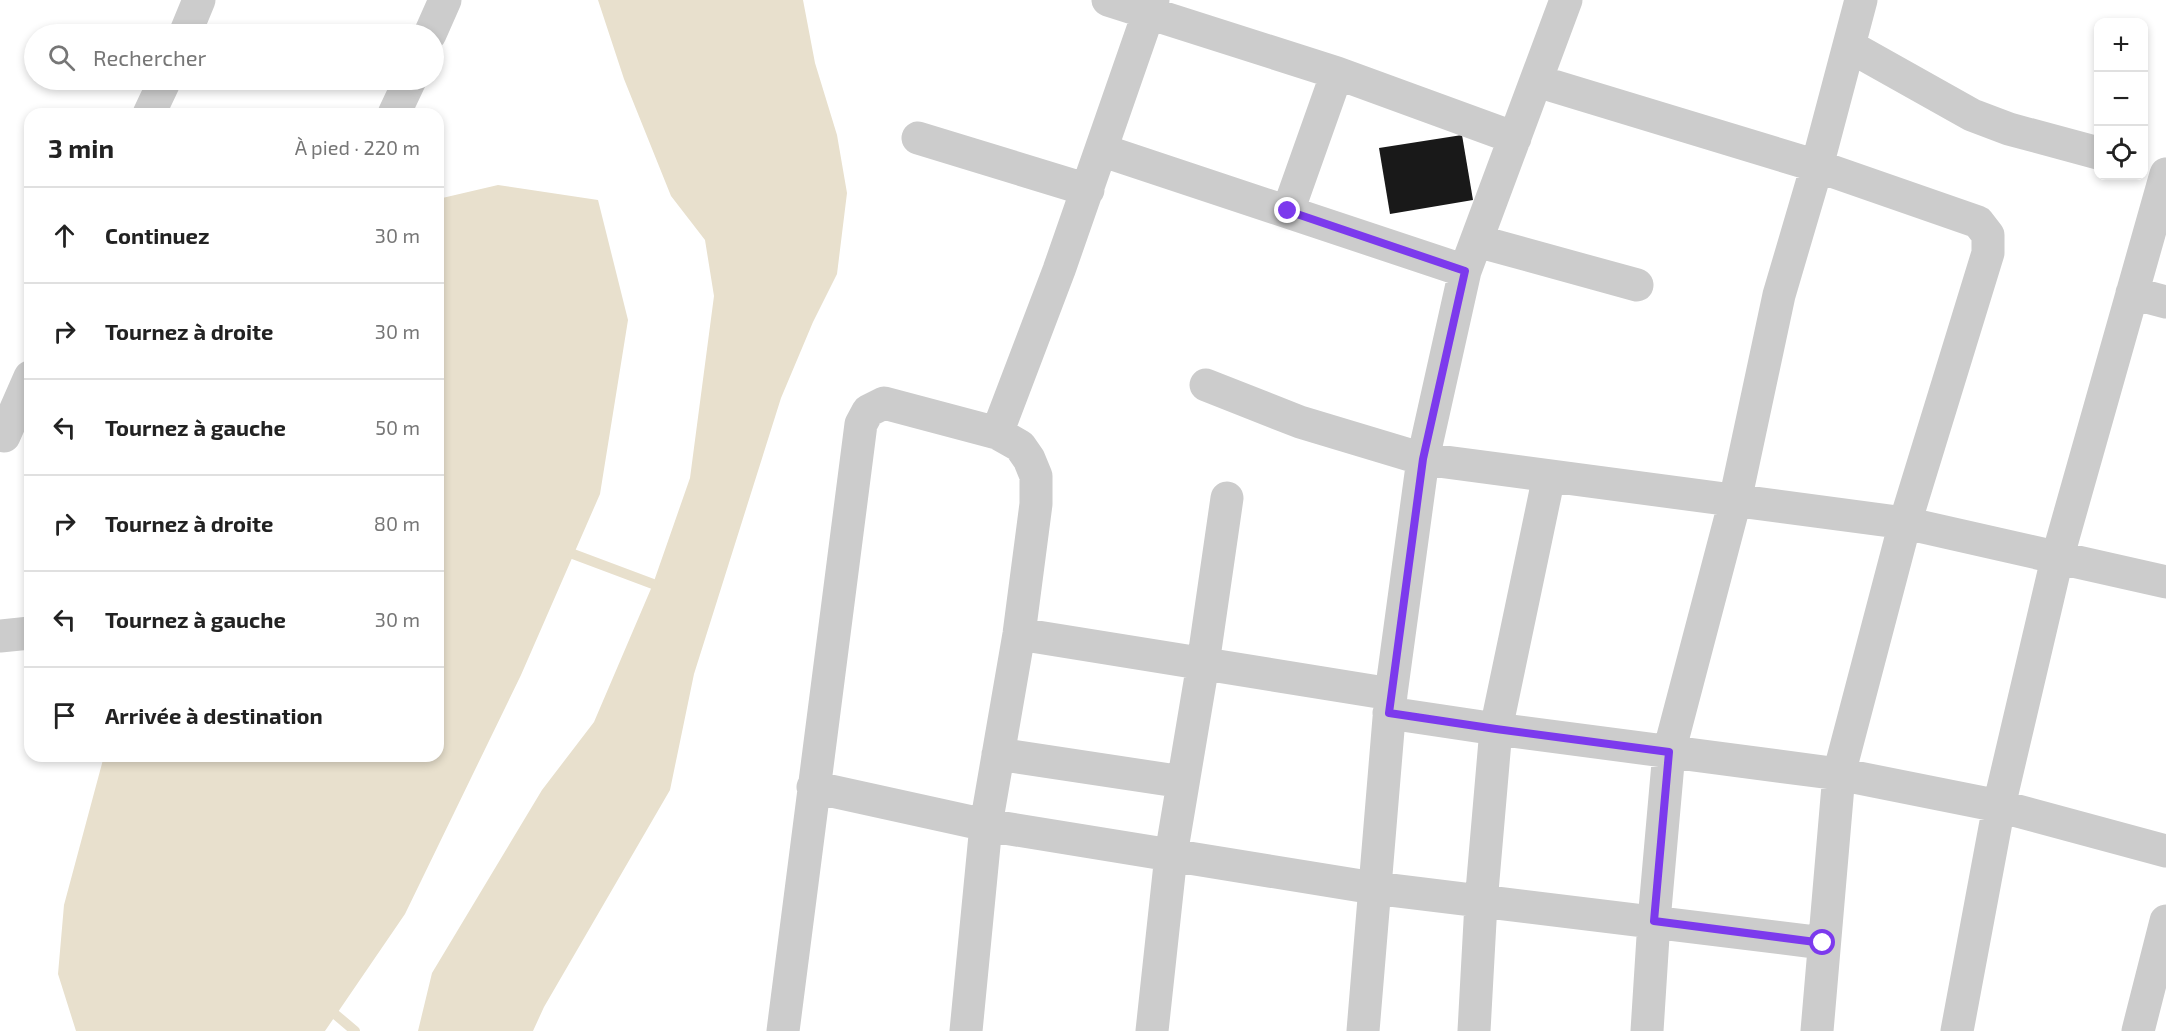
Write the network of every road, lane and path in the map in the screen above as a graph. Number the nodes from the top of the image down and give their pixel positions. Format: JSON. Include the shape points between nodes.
{"nodes":[{"id":1,"x":199,"y":0,"type":"edge"},
{"id":2,"x":445,"y":0,"type":"edge"},
{"id":3,"x":1108,"y":0,"type":"edge"},
{"id":4,"x":1566,"y":0,"type":"edge"},
{"id":5,"x":1861,"y":0,"type":"edge"},
{"id":6,"x":1150,"y":6,"type":"edge"},
{"id":7,"x":189,"y":24,"type":"edge"},
{"id":8,"x":434,"y":24,"type":"edge"},
{"id":9,"x":1849,"y":46,"type":"junction"},
{"id":10,"x":1337,"y":73,"type":"junction"},
{"id":11,"x":1537,"y":81,"type":"junction"},
{"id":12,"x":160,"y":90,"type":"edge"},
{"id":13,"x":405,"y":90,"type":"edge"},
{"id":14,"x":152,"y":108,"type":"edge"},
{"id":15,"x":397,"y":108,"type":"edge"},
{"id":16,"x":918,"y":138,"type":"dead end"},
{"id":17,"x":1515,"y":138,"type":"junction"},
{"id":18,"x":1101,"y":150,"type":"junction"},
{"id":19,"x":2094,"y":152,"type":"edge"},
{"id":20,"x":1817,"y":166,"type":"junction"},
{"id":21,"x":2148,"y":166,"type":"edge"},
{"id":22,"x":2166,"y":172,"type":"edge"},
{"id":23,"x":1088,"y":190,"type":"junction"},
{"id":24,"x":1288,"y":211,"type":"junction"},
{"id":25,"x":1471,"y":256,"type":"junction"},
{"id":26,"x":1637,"y":285,"type":"dead end"},
{"id":27,"x":2132,"y":293,"type":"junction"},
{"id":28,"x":2166,"y":302,"type":"edge"},
{"id":29,"x":1206,"y":385,"type":"dead end"},
{"id":30,"x":24,"y":395,"type":"edge"},
{"id":31,"x":997,"y":433,"type":"junction"},
{"id":32,"x":11,"y":435,"type":"edge"},
{"id":33,"x":1423,"y":459,"type":"junction"},
{"id":34,"x":1549,"y":476,"type":"junction"},
{"id":35,"x":1227,"y":498,"type":"dead end"},
{"id":36,"x":1735,"y":501,"type":"junction"},
{"id":37,"x":1905,"y":523,"type":"junction"},
{"id":38,"x":2057,"y":559,"type":"junction"},
{"id":39,"x":2166,"y":582,"type":"edge"},
{"id":40,"x":24,"y":634,"type":"edge"},
{"id":41,"x":1019,"y":634,"type":"junction"},
{"id":42,"x":0,"y":636,"type":"edge"},
{"id":43,"x":1203,"y":664,"type":"junction"},
{"id":44,"x":1390,"y":703,"type":"junction"},
{"id":45,"x":1496,"y":729,"type":"junction"},
{"id":46,"x":1669,"y":752,"type":"junction"},
{"id":47,"x":998,"y":754,"type":"junction"},
{"id":48,"x":1839,"y":774,"type":"junction"},
{"id":49,"x":1183,"y":782,"type":"junction"},
{"id":50,"x":813,"y":787,"type":"junction"},
{"id":51,"x":1999,"y":806,"type":"junction"},
{"id":52,"x":986,"y":825,"type":"junction"},
{"id":53,"x":2166,"y":851,"type":"edge"},
{"id":54,"x":1170,"y":855,"type":"junction"},
{"id":55,"x":1374,"y":888,"type":"junction"},
{"id":56,"x":1481,"y":903,"type":"junction"},
{"id":57,"x":1654,"y":921,"type":"junction"},
{"id":58,"x":2166,"y":921,"type":"edge"},
{"id":59,"x":1823,"y":943,"type":"junction"},
{"id":60,"x":783,"y":1031,"type":"edge"},
{"id":61,"x":966,"y":1031,"type":"edge"},
{"id":62,"x":1152,"y":1031,"type":"edge"},
{"id":63,"x":1363,"y":1031,"type":"edge"},
{"id":64,"x":1474,"y":1031,"type":"edge"},
{"id":65,"x":1647,"y":1031,"type":"edge"},
{"id":66,"x":1817,"y":1031,"type":"edge"},
{"id":67,"x":1957,"y":1031,"type":"edge"},
{"id":68,"x":2138,"y":1031,"type":"edge"}],
"edges":[{"from":1,"to":7,"type":"street"},
{"from":2,"to":8,"type":"street"},
{"from":3,"to":6,"type":"street"},
{"from":4,"to":11,"type":"street"},
{"from":5,"to":9,"type":"street"},
{"from":6,"to":10,"type":"street"},
{"from":6,"to":18,"type":"street"},
{"from":9,"to":19,"type":"street","via":[[1972,115]]},
{"from":9,"to":20,"type":"street"},
{"from":10,"to":17,"type":"street"},
{"from":10,"to":24,"type":"street"},
{"from":11,"to":17,"type":"street"},
{"from":11,"to":20,"type":"street"},
{"from":12,"to":14,"type":"street"},
{"from":13,"to":15,"type":"street"},
{"from":16,"to":23,"type":"street"},
{"from":17,"to":25,"type":"street"},
{"from":18,"to":23,"type":"street"},
{"from":18,"to":24,"type":"street"},
{"from":20,"to":36,"type":"street","via":[[1779,295]]},
{"from":20,"to":37,"type":"street","via":[[1978,222],[1988,235],[1988,253]]},
{"from":21,"to":22,"type":"street"},
{"from":22,"to":27,"type":"street"},
{"from":23,"to":31,"type":"street"},
{"from":24,"to":25,"type":"street"},
{"from":25,"to":26,"type":"street"},
{"from":25,"to":33,"type":"street"},
{"from":27,"to":28,"type":"street"},
{"from":27,"to":38,"type":"street"},
{"from":29,"to":33,"type":"street","via":[[1300,422]]},
{"from":30,"to":32,"type":"street"},
{"from":31,"to":41,"type":"street","via":[[1020,446],[1036,476]]},
{"from":31,"to":50,"type":"street","via":[[884,403],[868,411],[861,424]]},
{"from":33,"to":34,"type":"street"},
{"from":33,"to":44,"type":"street"},
{"from":34,"to":36,"type":"street"},
{"from":34,"to":45,"type":"street"},
{"from":35,"to":43,"type":"street"},
{"from":36,"to":37,"type":"street"},
{"from":36,"to":46,"type":"street"},
{"from":37,"to":38,"type":"street"},
{"from":37,"to":48,"type":"street"},
{"from":38,"to":39,"type":"street"},
{"from":38,"to":51,"type":"street"},
{"from":40,"to":42,"type":"street"},
{"from":41,"to":43,"type":"street"},
{"from":41,"to":47,"type":"street"},
{"from":43,"to":44,"type":"street"},
{"from":43,"to":49,"type":"street"},
{"from":44,"to":45,"type":"street"},
{"from":44,"to":55,"type":"street"},
{"from":45,"to":46,"type":"street"},
{"from":45,"to":56,"type":"street"},
{"from":46,"to":48,"type":"street"},
{"from":46,"to":57,"type":"street"},
{"from":47,"to":49,"type":"street"},
{"from":47,"to":52,"type":"street"},
{"from":48,"to":51,"type":"street"},
{"from":48,"to":59,"type":"street"},
{"from":49,"to":54,"type":"street"},
{"from":50,"to":52,"type":"street"},
{"from":50,"to":60,"type":"street"},
{"from":51,"to":53,"type":"street"},
{"from":51,"to":67,"type":"street"},
{"from":52,"to":54,"type":"street"},
{"from":52,"to":61,"type":"street"},
{"from":54,"to":55,"type":"street"},
{"from":54,"to":62,"type":"street"},
{"from":55,"to":56,"type":"street"},
{"from":55,"to":63,"type":"street"},
{"from":56,"to":57,"type":"street"},
{"from":56,"to":64,"type":"street"},
{"from":57,"to":59,"type":"street"},
{"from":57,"to":65,"type":"street"},
{"from":58,"to":68,"type":"street"},
{"from":59,"to":66,"type":"street"}]}
